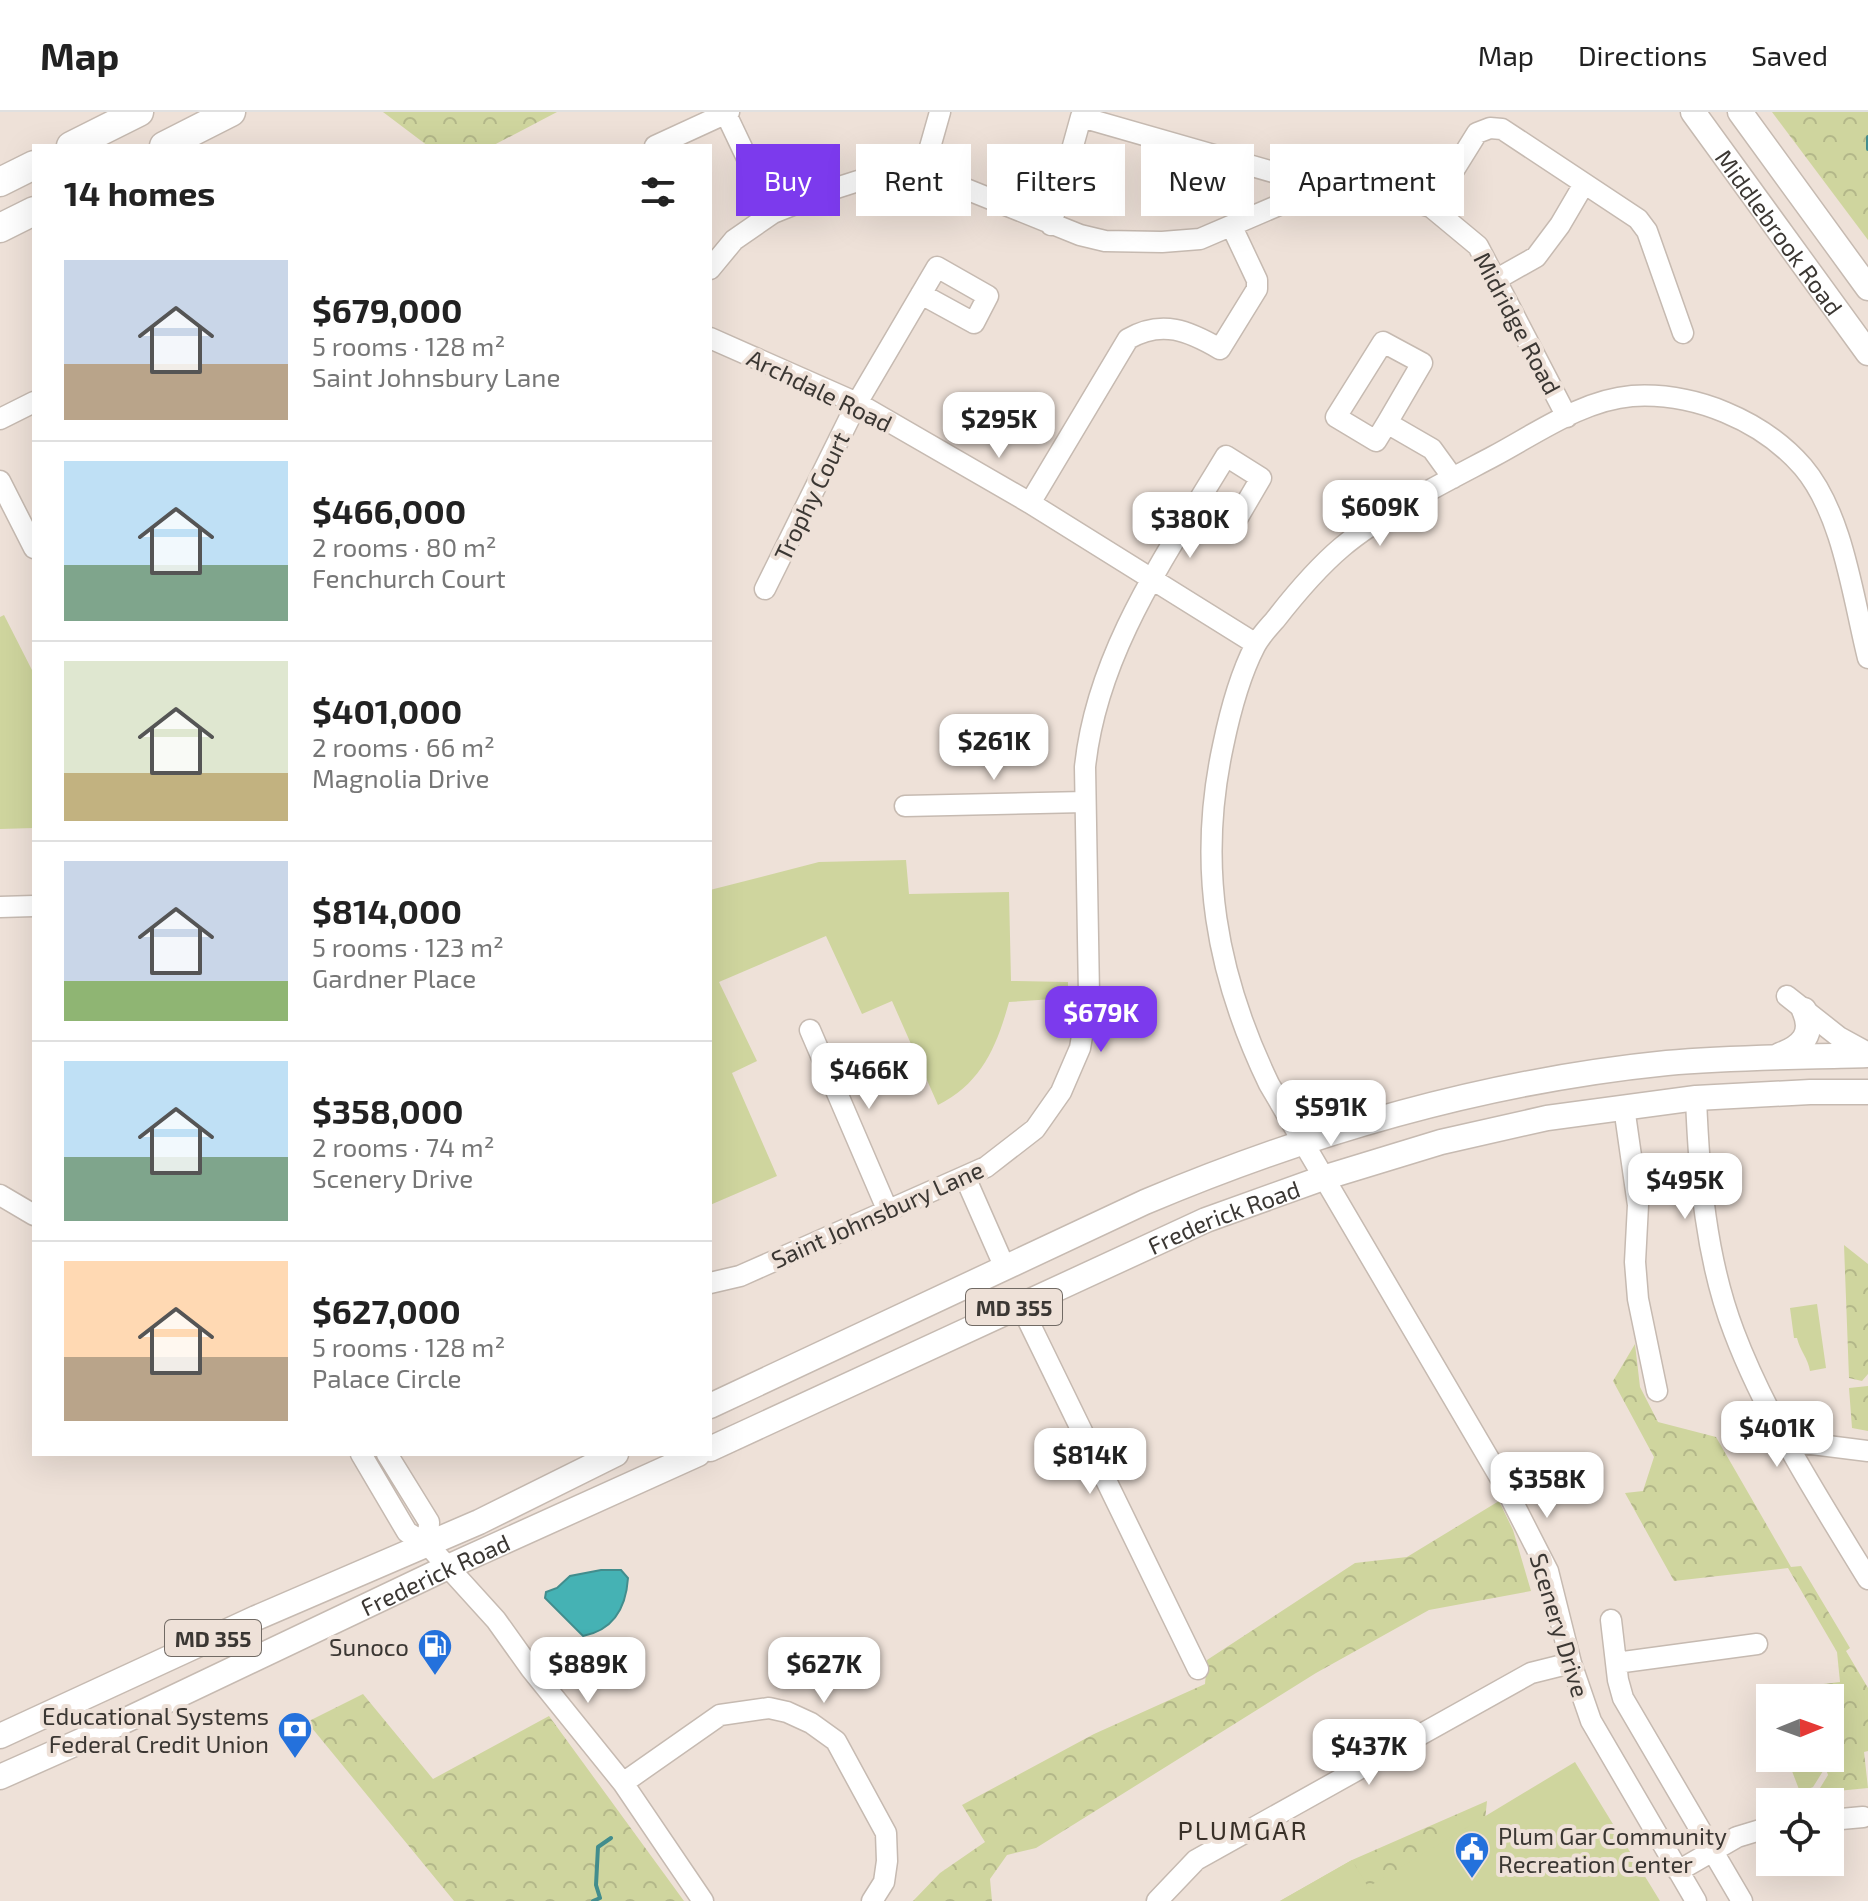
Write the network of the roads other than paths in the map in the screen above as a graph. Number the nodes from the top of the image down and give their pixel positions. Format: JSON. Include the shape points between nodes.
{"nodes":[{"id":1,"x":139,"y":112,"type":"edge"},
{"id":2,"x":231,"y":112,"type":"edge"},
{"id":3,"x":940,"y":112,"type":"edge"},
{"id":4,"x":1693,"y":112,"type":"edge"},
{"id":5,"x":1740,"y":112,"type":"edge"},
{"id":6,"x":728,"y":113,"type":"edge"},
{"id":7,"x":75,"y":144,"type":"edge"},
{"id":8,"x":168,"y":144,"type":"edge"},
{"id":9,"x":659,"y":144,"type":"edge"},
{"id":10,"x":742,"y":144,"type":"edge"},
{"id":11,"x":931,"y":144,"type":"edge"},
{"id":12,"x":1464,"y":154,"type":"edge"},
{"id":13,"x":32,"y":166,"type":"edge"},
{"id":14,"x":1270,"y":171,"type":"edge"},
{"id":15,"x":0,"y":182,"type":"edge"},
{"id":16,"x":1584,"y":184,"type":"junction"},
{"id":17,"x":971,"y":190,"type":"edge"},
{"id":18,"x":1270,"y":209,"type":"edge"},
{"id":19,"x":32,"y":212,"type":"edge"},
{"id":20,"x":769,"y":216,"type":"edge"},
{"id":21,"x":1442,"y":216,"type":"edge"},
{"id":22,"x":1051,"y":225,"type":"junction"},
{"id":23,"x":1232,"y":227,"type":"junction"},
{"id":24,"x":0,"y":228,"type":"edge"},
{"id":25,"x":712,"y":267,"type":"edge"},
{"id":26,"x":1497,"y":279,"type":"junction"},
{"id":27,"x":1868,"y":288,"type":"edge"},
{"id":28,"x":921,"y":294,"type":"dead end"},
{"id":29,"x":1683,"y":333,"type":"dead end"},
{"id":30,"x":712,"y":339,"type":"edge"},
{"id":31,"x":1868,"y":353,"type":"edge"},
{"id":32,"x":32,"y":403,"type":"edge"},
{"id":33,"x":857,"y":403,"type":"junction"},
{"id":34,"x":1567,"y":417,"type":"junction"},
{"id":35,"x":0,"y":419,"type":"edge"},
{"id":36,"x":1387,"y":423,"type":"junction"},
{"id":37,"x":1453,"y":478,"type":"junction"},
{"id":38,"x":0,"y":481,"type":"edge"},
{"id":39,"x":1200,"y":499,"type":"dead end"},
{"id":40,"x":1030,"y":503,"type":"junction"},
{"id":41,"x":32,"y":544,"type":"edge"},
{"id":42,"x":1152,"y":579,"type":"junction"},
{"id":43,"x":765,"y":589,"type":"dead end"},
{"id":44,"x":1256,"y":644,"type":"junction"},
{"id":45,"x":1868,"y":658,"type":"edge"},
{"id":46,"x":1085,"y":802,"type":"junction"},
{"id":47,"x":905,"y":806,"type":"dead end"},
{"id":48,"x":32,"y":906,"type":"edge"},
{"id":49,"x":0,"y":907,"type":"edge"},
{"id":50,"x":1795,"y":1003,"type":"joint"},
{"id":51,"x":810,"y":1030,"type":"dead end"},
{"id":52,"x":1868,"y":1054,"type":"edge"},
{"id":53,"x":1776,"y":1057,"type":"junction"},
{"id":54,"x":1868,"y":1092,"type":"edge"},
{"id":55,"x":1696,"y":1098,"type":"junction"},
{"id":56,"x":1624,"y":1107,"type":"junction"},
{"id":57,"x":1302,"y":1141,"type":"junction"},
{"id":58,"x":965,"y":1177,"type":"junction"},
{"id":59,"x":1323,"y":1178,"type":"junction"},
{"id":60,"x":0,"y":1195,"type":"edge"},
{"id":61,"x":887,"y":1209,"type":"junction"},
{"id":62,"x":32,"y":1214,"type":"edge"},
{"id":63,"x":1005,"y":1268,"type":"junction"},
{"id":64,"x":712,"y":1283,"type":"edge"},
{"id":65,"x":1020,"y":1304,"type":"junction"},
{"id":66,"x":1657,"y":1391,"type":"dead end"},
{"id":67,"x":712,"y":1405,"type":"edge"},
{"id":68,"x":1788,"y":1441,"type":"junction"},
{"id":69,"x":712,"y":1448,"type":"edge"},
{"id":70,"x":1868,"y":1451,"type":"edge"},
{"id":71,"x":362,"y":1456,"type":"edge"},
{"id":72,"x":388,"y":1456,"type":"edge"},
{"id":73,"x":612,"y":1456,"type":"edge"},
{"id":74,"x":694,"y":1456,"type":"edge"},
{"id":75,"x":428,"y":1545,"type":"junction"},
{"id":76,"x":448,"y":1567,"type":"junction"},
{"id":77,"x":1868,"y":1579,"type":"edge"},
{"id":78,"x":1611,"y":1620,"type":"dead end"},
{"id":79,"x":1757,"y":1644,"type":"dead end"},
{"id":80,"x":1571,"y":1663,"type":"junction"},
{"id":81,"x":1616,"y":1663,"type":"junction"},
{"id":82,"x":1198,"y":1669,"type":"dead end"},
{"id":83,"x":0,"y":1736,"type":"edge"},
{"id":84,"x":0,"y":1777,"type":"edge"},
{"id":85,"x":623,"y":1783,"type":"junction"},
{"id":86,"x":1863,"y":1817,"type":"dead end"},
{"id":87,"x":1844,"y":1819,"type":"edge"},
{"id":88,"x":1756,"y":1831,"type":"edge"},
{"id":89,"x":1713,"y":1850,"type":"junction"},
{"id":90,"x":1678,"y":1871,"type":"junction"},
{"id":91,"x":703,"y":1901,"type":"edge"},
{"id":92,"x":872,"y":1901,"type":"edge"},
{"id":93,"x":1157,"y":1901,"type":"edge"},
{"id":94,"x":1696,"y":1901,"type":"edge"},
{"id":95,"x":1742,"y":1901,"type":"edge"}],
"edges":[{"from":1,"to":7,"type":"highway"},
{"from":2,"to":8,"type":"highway"},
{"from":3,"to":11,"type":"street"},
{"from":4,"to":31,"type":"main road","name":"Middlebrook Road"},
{"from":5,"to":27,"type":"main road","name":"Middlebrook Road"},
{"from":6,"to":9,"type":"street"},
{"from":6,"to":10,"type":"street"},
{"from":12,"to":16,"type":"street","via":[[1477,133],[1502,129]]},
{"from":13,"to":15,"type":"highway"},
{"from":14,"to":22,"type":"street","via":[[1081,117]]},
{"from":16,"to":26,"type":"street","via":[[1536,257]]},
{"from":16,"to":29,"type":"street","via":[[1638,219],[1647,231]]},
{"from":17,"to":22,"type":"street","name":"Midridge Road"},
{"from":18,"to":23,"type":"street","name":"Midridge Road"},
{"from":19,"to":24,"type":"highway"},
{"from":20,"to":25,"type":"street","name":"Midridge Road","via":[[734,240]]},
{"from":21,"to":26,"type":"street","name":"Midridge Road","via":[[1478,246]]},
{"from":22,"to":23,"type":"street","name":"Midridge Road","via":[[1105,241],[1162,242],[1200,239]]},
{"from":23,"to":40,"type":"street","via":[[1257,289],[1220,349],[1184,330],[1140,332],[1128,339]]},
{"from":26,"to":34,"type":"street","name":"Midridge Road"},
{"from":28,"to":33,"type":"street","name":"Trophy Court"},
{"from":30,"to":33,"type":"street","name":"Archdale Road"},
{"from":32,"to":35,"type":"street"},
{"from":33,"to":40,"type":"street","name":"Archdale Road"},
{"from":33,"to":43,"type":"street","name":"Trophy Court"},
{"from":34,"to":37,"type":"street","name":"Scenery Drive"},
{"from":34,"to":45,"type":"street","name":"Scenery Drive","via":[[1629,396],[1662,396],[1725,411],[1768,437],[1801,464],[1832,513]]},
{"from":36,"to":36,"type":"street","via":[[1376,441],[1336,417],[1383,342],[1422,363]]},
{"from":36,"to":37,"type":"street","via":[[1432,449]]},
{"from":37,"to":44,"type":"street","name":"Scenery Drive","via":[[1344,545],[1305,581]]},
{"from":38,"to":41,"type":"street"},
{"from":39,"to":42,"type":"street","name":"Saint Johnsbury Lane"},
{"from":40,"to":42,"type":"street","name":"Archdale Road"},
{"from":42,"to":44,"type":"street","name":"Archdale Road"},
{"from":42,"to":46,"type":"street","name":"Saint Johnsbury Lane","via":[[1097,699],[1088,736]]},
{"from":44,"to":57,"type":"street","name":"Scenery Drive","via":[[1232,703],[1214,792],[1210,861],[1216,929],[1248,1040]]},
{"from":46,"to":47,"type":"street"},
{"from":46,"to":58,"type":"street","name":"Saint Johnsbury Lane","via":[[1089,995],[1080,1048],[1061,1092],[1035,1129]]},
{"from":48,"to":49,"type":"street"},
{"from":50,"to":52,"type":"street"},
{"from":50,"to":53,"type":"main road","via":[[1809,1025],[1807,1035]]},
{"from":51,"to":61,"type":"street"},
{"from":52,"to":53,"type":"main road","name":"Frederick Road","number":"MD 355"},
{"from":53,"to":57,"type":"main road","name":"Frederick Road","number":"MD 355","via":[[1668,1063],[1509,1088]]},
{"from":54,"to":55,"type":"main road","name":"Frederick Road","number":"MD 355"},
{"from":55,"to":56,"type":"main road","name":"Frederick Road","number":"MD 355"},
{"from":55,"to":68,"type":"street","via":[[1719,1283],[1734,1333]]},
{"from":56,"to":59,"type":"main road","name":"Frederick Road","number":"MD 355","via":[[1441,1142]]},
{"from":56,"to":66,"type":"street","via":[[1638,1205],[1638,1299]]},
{"from":57,"to":59,"type":"street","name":"Scenery Drive"},
{"from":57,"to":63,"type":"main road","name":"Frederick Road","number":"MD 355","via":[[1187,1185]]},
{"from":58,"to":61,"type":"street","name":"Saint Johnsbury Lane"},
{"from":58,"to":63,"type":"street"},
{"from":59,"to":65,"type":"main road","name":"Frederick Road","number":"MD 355","via":[[1206,1220]]},
{"from":59,"to":80,"type":"street","name":"Scenery Drive","via":[[1535,1545],[1548,1571]]},
{"from":60,"to":62,"type":"street"},
{"from":61,"to":64,"type":"street","name":"Saint Johnsbury Lane","via":[[740,1276]]},
{"from":63,"to":67,"type":"main road","name":"Frederick Road","number":"MD 355"},
{"from":65,"to":69,"type":"main road","name":"Frederick Road","number":"MD 355"},
{"from":65,"to":82,"type":"street"},
{"from":68,"to":70,"type":"street"},
{"from":68,"to":77,"type":"street"},
{"from":71,"to":75,"type":"street","via":[[407,1532]]},
{"from":72,"to":75,"type":"street","via":[[429,1522]]},
{"from":73,"to":75,"type":"main road","name":"Frederick Road","number":"MD 355"},
{"from":74,"to":76,"type":"main road","name":"Frederick Road","number":"MD 355"},
{"from":75,"to":76,"type":"street"},
{"from":75,"to":83,"type":"main road","name":"Frederick Road","number":"MD 355"},
{"from":76,"to":84,"type":"main road","name":"Frederick Road","number":"MD 355"},
{"from":76,"to":85,"type":"street"},
{"from":78,"to":81,"type":"street"},
{"from":79,"to":81,"type":"street"},
{"from":80,"to":90,"type":"street","name":"Scenery Drive","via":[[1591,1721]]},
{"from":80,"to":93,"type":"street","via":[[1531,1673],[1263,1820],[1196,1860]]},
{"from":81,"to":89,"type":"street","via":[[1626,1704]]},
{"from":85,"to":91,"type":"street"},
{"from":85,"to":92,"type":"street","via":[[720,1715],[769,1708],[811,1723],[836,1741],[886,1833],[884,1882]]},
{"from":86,"to":87,"type":"street"},
{"from":88,"to":89,"type":"street"},
{"from":89,"to":90,"type":"street"},
{"from":89,"to":95,"type":"street"},
{"from":90,"to":94,"type":"street","name":"Scenery Drive"}]}
